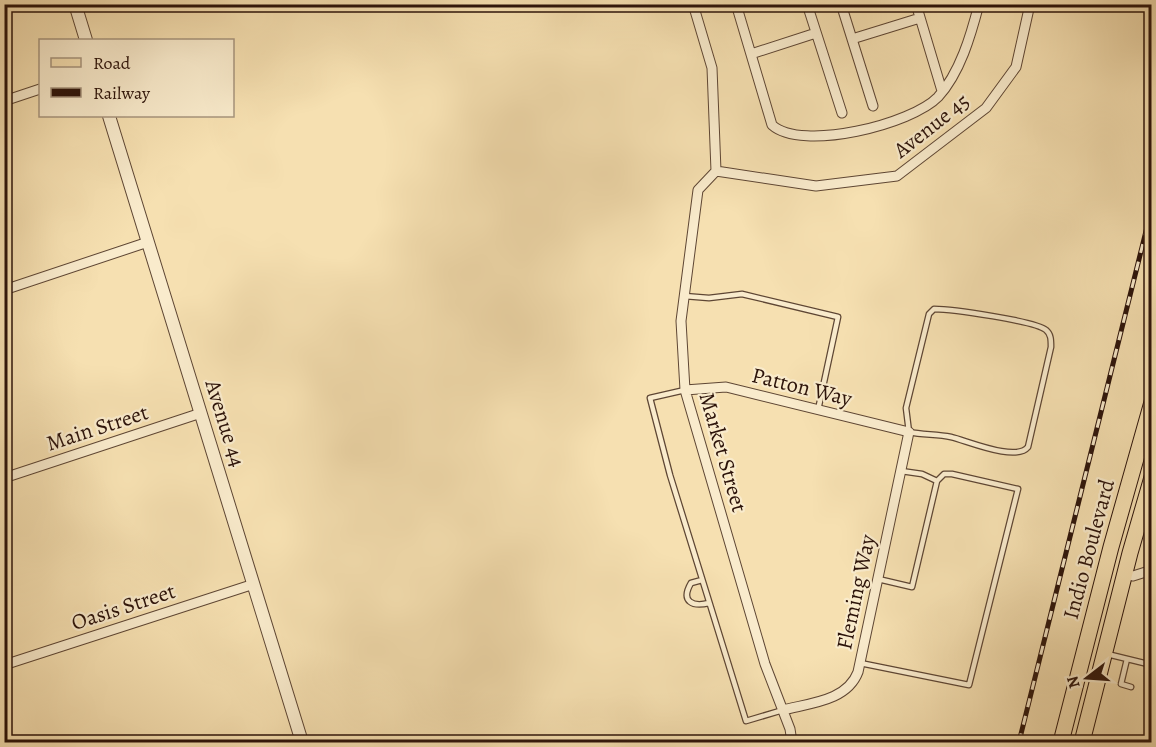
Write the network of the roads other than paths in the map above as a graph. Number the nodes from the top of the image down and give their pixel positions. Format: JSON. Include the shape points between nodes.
{"nodes":[{"id":1,"x":75,"y":4,"type":"edge"},
{"id":2,"x":693,"y":4,"type":"edge"},
{"id":3,"x":736,"y":4,"type":"edge"},
{"id":4,"x":807,"y":4,"type":"edge"},
{"id":5,"x":842,"y":4,"type":"edge"},
{"id":6,"x":916,"y":4,"type":"edge"},
{"id":7,"x":979,"y":4,"type":"edge"},
{"id":8,"x":1030,"y":4,"type":"edge"},
{"id":9,"x":920,"y":18,"type":"junction"},
{"id":10,"x":816,"y":33,"type":"junction"},
{"id":11,"x":86,"y":39,"type":"edge"},
{"id":12,"x":852,"y":39,"type":"junction"},
{"id":13,"x":751,"y":54,"type":"junction"},
{"id":14,"x":39,"y":89,"type":"edge"},
{"id":15,"x":942,"y":90,"type":"junction"},
{"id":16,"x":4,"y":101,"type":"edge"},
{"id":17,"x":873,"y":106,"type":"dead end"},
{"id":18,"x":842,"y":113,"type":"dead end"},
{"id":19,"x":109,"y":117,"type":"edge"},
{"id":20,"x":716,"y":171,"type":"junction"},
{"id":21,"x":148,"y":242,"type":"junction"},
{"id":22,"x":4,"y":290,"type":"edge"},
{"id":23,"x":684,"y":296,"type":"junction"},
{"id":24,"x":685,"y":390,"type":"junction"},
{"id":25,"x":1152,"y":402,"type":"edge"},
{"id":26,"x":818,"y":410,"type":"junction"},
{"id":27,"x":201,"y":413,"type":"junction"},
{"id":28,"x":909,"y":432,"type":"junction"},
{"id":29,"x":1134,"y":464,"type":"junction"},
{"id":30,"x":900,"y":471,"type":"junction"},
{"id":31,"x":4,"y":477,"type":"edge"},
{"id":32,"x":1152,"y":477,"type":"edge"},
{"id":33,"x":937,"y":481,"type":"junction"},
{"id":34,"x":1152,"y":570,"type":"edge"},
{"id":35,"x":1125,"y":573,"type":"junction"},
{"id":36,"x":702,"y":579,"type":"junction"},
{"id":37,"x":878,"y":579,"type":"junction"},
{"id":38,"x":254,"y":584,"type":"junction"},
{"id":39,"x":1097,"y":601,"type":"junction"},
{"id":40,"x":709,"y":603,"type":"junction"},
{"id":41,"x":1104,"y":654,"type":"junction"},
{"id":42,"x":1082,"y":659,"type":"junction"},
{"id":43,"x":1127,"y":659,"type":"junction"},
{"id":44,"x":860,"y":663,"type":"junction"},
{"id":45,"x":4,"y":665,"type":"edge"},
{"id":46,"x":1152,"y":665,"type":"edge"},
{"id":47,"x":1131,"y":687,"type":"dead end"},
{"id":48,"x":783,"y":710,"type":"junction"},
{"id":49,"x":302,"y":742,"type":"edge"},
{"id":50,"x":792,"y":742,"type":"edge"},
{"id":51,"x":1060,"y":742,"type":"edge"},
{"id":52,"x":1070,"y":742,"type":"edge"},
{"id":53,"x":1082,"y":742,"type":"edge"}],
"edges":[{"from":1,"to":11,"type":"street"},
{"from":2,"to":20,"type":"street","via":[[712,68]]},
{"from":3,"to":13,"type":"street"},
{"from":4,"to":10,"type":"street"},
{"from":5,"to":12,"type":"street"},
{"from":6,"to":9,"type":"street"},
{"from":7,"to":15,"type":"street","via":[[965,49]]},
{"from":8,"to":20,"type":"street","name":"Avenue 45","via":[[1016,67],[986,108],[897,176],[816,186]]},
{"from":9,"to":12,"type":"street"},
{"from":9,"to":15,"type":"street"},
{"from":10,"to":13,"type":"street"},
{"from":10,"to":18,"type":"street"},
{"from":12,"to":17,"type":"street"},
{"from":13,"to":15,"type":"street","via":[[772,125],[797,135],[862,130],[926,106]]},
{"from":14,"to":16,"type":"street"},
{"from":19,"to":21,"type":"street","name":"Avenue 44"},
{"from":20,"to":23,"type":"street","name":"Market Street","via":[[698,190]]},
{"from":21,"to":22,"type":"street"},
{"from":21,"to":27,"type":"street","name":"Avenue 44"},
{"from":23,"to":24,"type":"street","name":"Market Street","via":[[681,321]]},
{"from":23,"to":26,"type":"lane","via":[[742,294],[838,317]]},
{"from":24,"to":26,"type":"street","name":"Patton Way","via":[[726,387]]},
{"from":24,"to":36,"type":"lane","via":[[650,398],[669,475]]},
{"from":24,"to":48,"type":"street","name":"Market Street","via":[[765,664]]},
{"from":25,"to":29,"type":"main road","name":"Indio Boulevard"},
{"from":26,"to":28,"type":"street","name":"Patton Way"},
{"from":27,"to":31,"type":"street","name":"Main Street"},
{"from":27,"to":38,"type":"street","name":"Avenue 44"},
{"from":28,"to":28,"type":"lane","via":[[906,408],[929,314],[934,309],[1013,320],[1044,328],[1050,335],[1051,347],[1024,451],[1005,452],[951,437]]},
{"from":28,"to":30,"type":"street","name":"Fleming Way"},
{"from":29,"to":35,"type":"main road","via":[[1133,497],[1119,550],[1119,562]]},
{"from":29,"to":39,"type":"main road","name":"Indio Boulevard"},
{"from":30,"to":33,"type":"lane"},
{"from":30,"to":37,"type":"street","name":"Fleming Way"},
{"from":32,"to":35,"type":"main road","name":"Indio Boulevard"},
{"from":33,"to":37,"type":"lane","via":[[912,587]]},
{"from":33,"to":44,"type":"lane","via":[[944,474],[952,474],[1018,489],[969,685]]},
{"from":34,"to":35,"type":"street","via":[[1133,576]]},
{"from":35,"to":39,"type":"main road"},
{"from":35,"to":41,"type":"main road","name":"Indio Boulevard"},
{"from":36,"to":40,"type":"lane"},
{"from":36,"to":40,"type":"lane","via":[[691,584],[688,599],[698,606]]},
{"from":37,"to":44,"type":"street","name":"Fleming Way"},
{"from":38,"to":45,"type":"street","name":"Oasis Street"},
{"from":38,"to":49,"type":"street","name":"Avenue 44"},
{"from":39,"to":42,"type":"main road","name":"Indio Boulevard"},
{"from":40,"to":48,"type":"lane","via":[[746,721]]},
{"from":41,"to":43,"type":"lane"},
{"from":41,"to":53,"type":"main road","name":"Indio Boulevard"},
{"from":42,"to":51,"type":"main road","name":"Indio Boulevard"},
{"from":42,"to":52,"type":"main road","via":[[1082,688]]},
{"from":43,"to":46,"type":"lane"},
{"from":43,"to":47,"type":"lane","via":[[1121,684]]},
{"from":44,"to":48,"type":"street","name":"Fleming Way","via":[[854,683],[840,695]]},
{"from":48,"to":50,"type":"street","name":"Market Street"}]}
